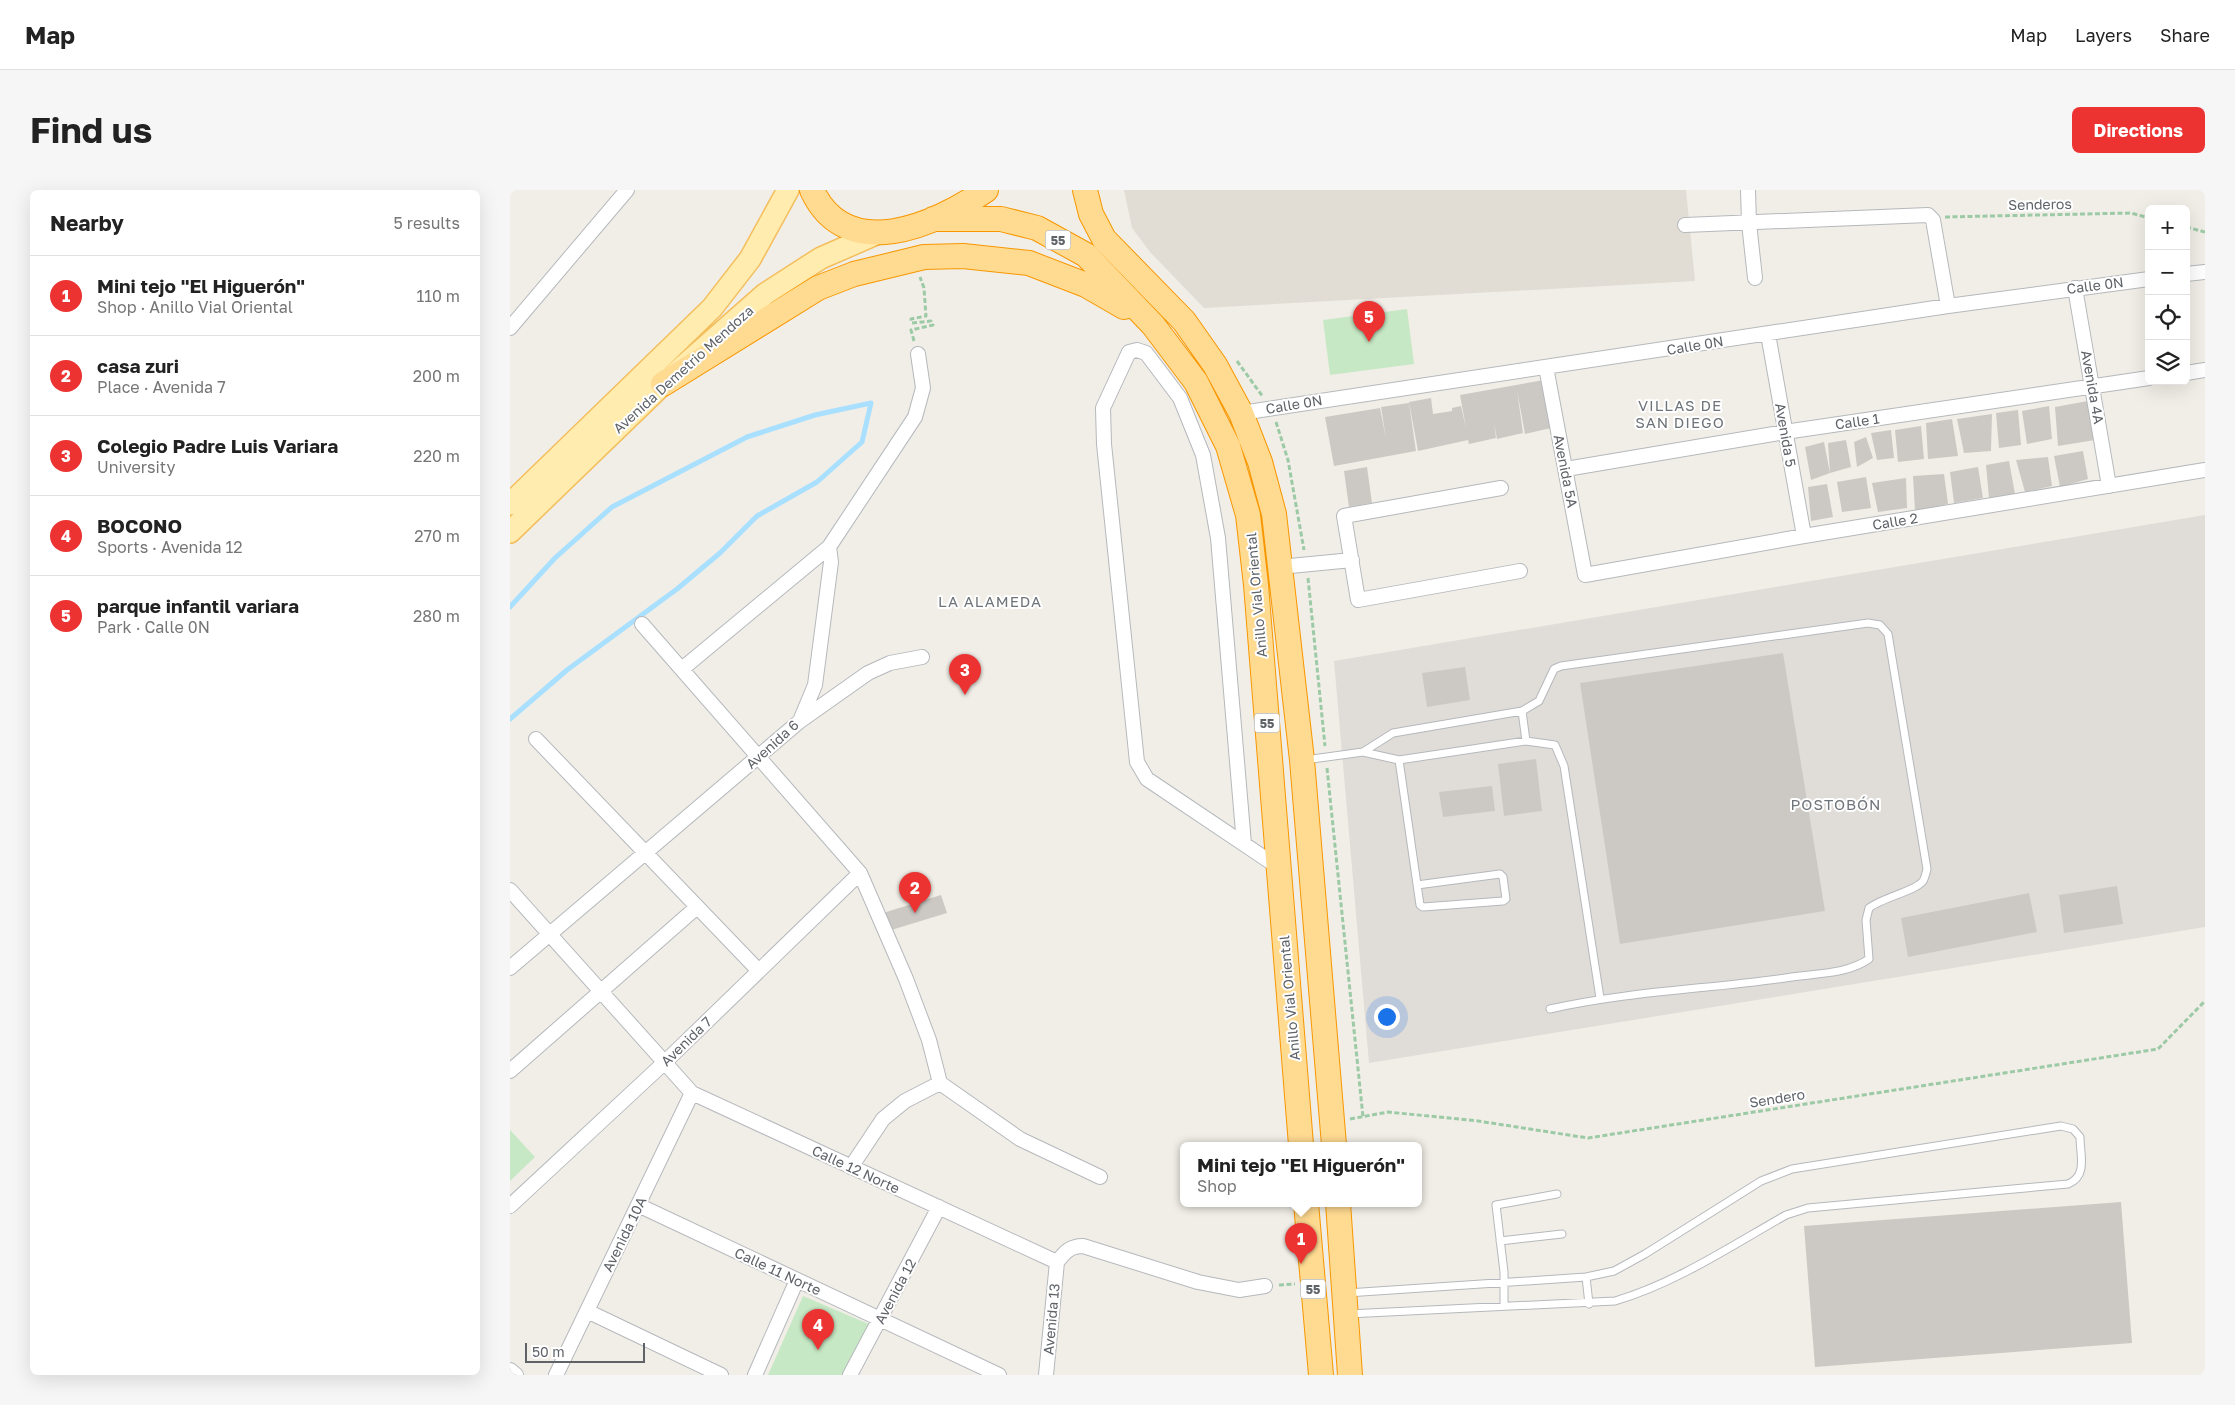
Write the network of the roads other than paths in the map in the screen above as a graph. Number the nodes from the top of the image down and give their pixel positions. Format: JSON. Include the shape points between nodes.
{"nodes":[{"id":1,"x":627,"y":190,"type":"edge"},
{"id":2,"x":788,"y":190,"type":"edge"},
{"id":3,"x":812,"y":190,"type":"edge"},
{"id":4,"x":986,"y":190,"type":"edge"},
{"id":5,"x":1085,"y":190,"type":"edge"},
{"id":6,"x":1748,"y":190,"type":"edge"},
{"id":7,"x":933,"y":218,"type":"junction"},
{"id":8,"x":1749,"y":223,"type":"junction"},
{"id":9,"x":1685,"y":225,"type":"dead end"},
{"id":10,"x":876,"y":234,"type":"junction"},
{"id":11,"x":2205,"y":272,"type":"edge"},
{"id":12,"x":2190,"y":274,"type":"edge"},
{"id":13,"x":1756,"y":278,"type":"dead end"},
{"id":14,"x":2145,"y":279,"type":"edge"},
{"id":15,"x":2075,"y":288,"type":"junction"},
{"id":16,"x":1948,"y":306,"type":"junction"},
{"id":17,"x":1153,"y":325,"type":"junction"},
{"id":18,"x":510,"y":328,"type":"edge"},
{"id":19,"x":1768,"y":334,"type":"junction"},
{"id":20,"x":918,"y":354,"type":"road end"},
{"id":21,"x":1546,"y":368,"type":"junction"},
{"id":22,"x":2205,"y":370,"type":"edge"},
{"id":23,"x":2190,"y":372,"type":"edge"},
{"id":24,"x":2145,"y":379,"type":"edge"},
{"id":25,"x":663,"y":384,"type":"junction"},
{"id":26,"x":2093,"y":386,"type":"junction"},
{"id":27,"x":1241,"y":413,"type":"junction"},
{"id":28,"x":1785,"y":432,"type":"junction"},
{"id":29,"x":1566,"y":469,"type":"junction"},
{"id":30,"x":2205,"y":470,"type":"edge"},
{"id":31,"x":2109,"y":486,"type":"junction"},
{"id":32,"x":1501,"y":488,"type":"dead end"},
{"id":33,"x":510,"y":504,"type":"edge"},
{"id":34,"x":510,"y":532,"type":"edge"},
{"id":35,"x":1804,"y":536,"type":"junction"},
{"id":36,"x":829,"y":547,"type":"junction"},
{"id":37,"x":1352,"y":560,"type":"junction"},
{"id":38,"x":1280,"y":567,"type":"junction"},
{"id":39,"x":1520,"y":571,"type":"dead end"},
{"id":40,"x":1585,"y":575,"type":"joint"},
{"id":41,"x":642,"y":624,"type":"dead end"},
{"id":42,"x":922,"y":657,"type":"dead end"},
{"id":43,"x":682,"y":668,"type":"junction"},
{"id":44,"x":1522,"y":712,"type":"junction"},
{"id":45,"x":800,"y":721,"type":"junction"},
{"id":46,"x":536,"y":739,"type":"dead end"},
{"id":47,"x":1526,"y":741,"type":"junction"},
{"id":48,"x":1363,"y":752,"type":"junction"},
{"id":49,"x":758,"y":757,"type":"junction"},
{"id":50,"x":1302,"y":760,"type":"junction"},
{"id":51,"x":1400,"y":760,"type":"junction"},
{"id":52,"x":1244,"y":844,"type":"junction"},
{"id":53,"x":645,"y":853,"type":"junction"},
{"id":54,"x":1278,"y":866,"type":"junction"},
{"id":55,"x":860,"y":874,"type":"junction"},
{"id":56,"x":1417,"y":885,"type":"junction"},
{"id":57,"x":510,"y":890,"type":"edge"},
{"id":58,"x":697,"y":907,"type":"junction"},
{"id":59,"x":550,"y":934,"type":"junction"},
{"id":60,"x":510,"y":968,"type":"edge"},
{"id":61,"x":758,"y":970,"type":"junction"},
{"id":62,"x":601,"y":991,"type":"junction"},
{"id":63,"x":1600,"y":998,"type":"junction"},
{"id":64,"x":1550,"y":1008,"type":"dead end"},
{"id":65,"x":665,"y":1062,"type":"junction"},
{"id":66,"x":510,"y":1072,"type":"edge"},
{"id":67,"x":940,"y":1083,"type":"junction"},
{"id":68,"x":692,"y":1093,"type":"junction"},
{"id":69,"x":1333,"y":1134,"type":"edge"},
{"id":70,"x":1302,"y":1142,"type":"edge"},
{"id":71,"x":851,"y":1167,"type":"junction"},
{"id":72,"x":1100,"y":1177,"type":"dead end"},
{"id":73,"x":1557,"y":1194,"type":"dead end"},
{"id":74,"x":638,"y":1205,"type":"junction"},
{"id":75,"x":510,"y":1206,"type":"edge"},
{"id":76,"x":939,"y":1207,"type":"junction"},
{"id":77,"x":1306,"y":1207,"type":"edge"},
{"id":78,"x":1338,"y":1207,"type":"edge"},
{"id":79,"x":1562,"y":1234,"type":"dead end"},
{"id":80,"x":1500,"y":1241,"type":"junction"},
{"id":81,"x":1057,"y":1262,"type":"junction"},
{"id":82,"x":1586,"y":1277,"type":"junction"},
{"id":83,"x":797,"y":1280,"type":"junction"},
{"id":84,"x":1505,"y":1282,"type":"junction"},
{"id":85,"x":1265,"y":1286,"type":"road end"},
{"id":86,"x":1345,"y":1304,"type":"junction"},
{"id":87,"x":1589,"y":1304,"type":"junction"},
{"id":88,"x":1504,"y":1306,"type":"junction"},
{"id":89,"x":587,"y":1312,"type":"junction"},
{"id":90,"x":880,"y":1319,"type":"junction"},
{"id":91,"x":510,"y":1370,"type":"edge"},
{"id":92,"x":516,"y":1375,"type":"edge"},
{"id":93,"x":556,"y":1375,"type":"edge"},
{"id":94,"x":721,"y":1375,"type":"edge"},
{"id":95,"x":755,"y":1375,"type":"edge"},
{"id":96,"x":850,"y":1375,"type":"edge"},
{"id":97,"x":999,"y":1375,"type":"edge"},
{"id":98,"x":1046,"y":1375,"type":"edge"},
{"id":99,"x":1321,"y":1375,"type":"edge"},
{"id":100,"x":1350,"y":1375,"type":"edge"}],
"edges":[{"from":1,"to":18,"type":"street"},
{"from":2,"to":33,"type":"main road","name":"Avenida Demetrio Mendoza","via":[[750,259],[712,308]]},
{"from":3,"to":10,"type":"highway","number":"55","via":[[825,213],[836,222],[855,231]]},
{"from":4,"to":7,"type":"highway","number":"55"},
{"from":5,"to":27,"type":"highway","name":"Anillo Vial Oriental","number":"55","via":[[1091,214],[1104,238],[1184,321],[1215,365]]},
{"from":6,"to":8,"type":"street"},
{"from":7,"to":10,"type":"highway","number":"55"},
{"from":7,"to":17,"type":"highway","name":"Anillo Vial Oriental","number":"55","via":[[1001,219],[1037,228],[1086,255]]},
{"from":8,"to":9,"type":"street"},
{"from":8,"to":13,"type":"street"},
{"from":8,"to":16,"type":"street","via":[[1924,214],[1932,218]]},
{"from":10,"to":25,"type":"main road","name":"Avenida Demetrio Mendoza","via":[[821,258],[772,288]]},
{"from":11,"to":12,"type":"street"},
{"from":14,"to":15,"type":"street","name":"Calle 0N"},
{"from":15,"to":16,"type":"street","name":"Calle 0N"},
{"from":15,"to":26,"type":"street","name":"Avenida 4A"},
{"from":16,"to":19,"type":"street","name":"Calle 0N"},
{"from":17,"to":25,"type":"highway","via":[[1110,297],[1029,263],[963,256],[913,260],[854,274],[818,288]]},
{"from":17,"to":54,"type":"highway","name":"Anillo Vial Oriental","number":"55","via":[[1196,382],[1228,446],[1248,514]]},
{"from":19,"to":21,"type":"street","name":"Calle 0N"},
{"from":19,"to":28,"type":"street","name":"Avenida 5"},
{"from":20,"to":36,"type":"street","via":[[924,388],[916,417]]},
{"from":21,"to":27,"type":"street","name":"Calle 0N"},
{"from":21,"to":29,"type":"street","name":"Avenida 5A"},
{"from":22,"to":23,"type":"street"},
{"from":24,"to":26,"type":"street","name":"Calle 1"},
{"from":25,"to":34,"type":"main road","name":"Avenida Demetrio Mendoza"},
{"from":26,"to":28,"type":"street","name":"Calle 1"},
{"from":26,"to":31,"type":"street","name":"Avenida 4A"},
{"from":27,"to":38,"type":"highway","name":"Anillo Vial Oriental","number":"55","via":[[1260,462],[1274,514]]},
{"from":28,"to":29,"type":"street","name":"Calle 1"},
{"from":28,"to":35,"type":"street","name":"Avenida 5"},
{"from":29,"to":40,"type":"street","name":"Avenida 5A"},
{"from":30,"to":31,"type":"street","name":"Calle 2"},
{"from":31,"to":35,"type":"street","name":"Calle 2"},
{"from":32,"to":37,"type":"street","via":[[1344,516]]},
{"from":35,"to":40,"type":"street","name":"Calle 2"},
{"from":36,"to":43,"type":"street"},
{"from":36,"to":45,"type":"street","name":"Avenida 6","via":[[831,562],[815,685]]},
{"from":37,"to":38,"type":"street"},
{"from":37,"to":39,"type":"street","via":[[1358,600]]},
{"from":38,"to":50,"type":"highway","name":"Anillo Vial Oriental","number":"55"},
{"from":41,"to":43,"type":"street"},
{"from":42,"to":45,"type":"street","via":[[890,663],[868,673]]},
{"from":43,"to":49,"type":"street"},
{"from":44,"to":47,"type":"lane"},
{"from":44,"to":48,"type":"lane","via":[[1393,732]]},
{"from":44,"to":63,"type":"lane","via":[[1539,701],[1554,669],[1561,666],[1868,623],[1880,625],[1888,634],[1927,869],[1923,881],[1915,888],[1879,900],[1869,908],[1866,920],[1869,959],[1856,968],[1789,978]]},
{"from":45,"to":49,"type":"street","name":"Avenida 6"},
{"from":46,"to":53,"type":"street"},
{"from":47,"to":51,"type":"lane"},
{"from":47,"to":63,"type":"lane","via":[[1555,745],[1564,766]]},
{"from":48,"to":50,"type":"lane"},
{"from":48,"to":51,"type":"lane"},
{"from":49,"to":53,"type":"street","name":"Avenida 6"},
{"from":49,"to":55,"type":"street"},
{"from":50,"to":69,"type":"highway","name":"Anillo Vial Oriental","number":"55"},
{"from":51,"to":56,"type":"lane"},
{"from":52,"to":52,"type":"street","via":[[1147,779],[1137,762],[1103,408],[1129,352],[1137,350],[1146,353],[1180,398],[1203,455],[1218,538]]},
{"from":52,"to":54,"type":"street"},
{"from":53,"to":58,"type":"street"},
{"from":53,"to":59,"type":"street","name":"Avenida 6"},
{"from":54,"to":70,"type":"highway","name":"Anillo Vial Oriental","number":"55"},
{"from":55,"to":61,"type":"street","name":"Avenida 7"},
{"from":55,"to":67,"type":"street","via":[[906,979],[929,1040]]},
{"from":56,"to":56,"type":"lane","via":[[1423,907],[1506,899],[1500,874]]},
{"from":57,"to":59,"type":"street","name":"Calle 12 Norte"},
{"from":58,"to":61,"type":"street"},
{"from":58,"to":62,"type":"street"},
{"from":59,"to":60,"type":"street","name":"Avenida 6"},
{"from":59,"to":62,"type":"street","name":"Calle 12 Norte"},
{"from":61,"to":65,"type":"street","name":"Avenida 7"},
{"from":62,"to":65,"type":"street","name":"Calle 12 Norte"},
{"from":62,"to":66,"type":"street"},
{"from":63,"to":64,"type":"lane"},
{"from":65,"to":68,"type":"street","name":"Calle 12 Norte"},
{"from":65,"to":75,"type":"street","name":"Avenida 7"},
{"from":67,"to":71,"type":"street","via":[[905,1101],[883,1119]]},
{"from":67,"to":72,"type":"street","via":[[1020,1139]]},
{"from":68,"to":71,"type":"street","name":"Calle 12 Norte"},
{"from":68,"to":74,"type":"street","name":"Avenida 10A"},
{"from":71,"to":76,"type":"street","name":"Calle 12 Norte"},
{"from":73,"to":80,"type":"lane","via":[[1496,1205]]},
{"from":74,"to":83,"type":"street","name":"Calle 11 Norte"},
{"from":74,"to":89,"type":"street","name":"Avenida 10A"},
{"from":76,"to":81,"type":"street","name":"Calle 12 Norte"},
{"from":76,"to":90,"type":"street","name":"Avenida 12"},
{"from":77,"to":99,"type":"highway","number":"55"},
{"from":78,"to":86,"type":"highway","number":"55"},
{"from":79,"to":80,"type":"lane"},
{"from":80,"to":84,"type":"lane"},
{"from":81,"to":85,"type":"street","via":[[1067,1250],[1083,1246],[1198,1282],[1239,1290]]},
{"from":81,"to":98,"type":"street","name":"Avenida 13"},
{"from":82,"to":84,"type":"lane"},
{"from":82,"to":87,"type":"lane"},
{"from":82,"to":87,"type":"lane","via":[[1614,1271],[1760,1181],[1792,1170],[2061,1126],[2073,1129],[2080,1137],[2081,1174],[2068,1184],[1808,1208],[1786,1215],[1644,1293]]},
{"from":83,"to":90,"type":"street","name":"Calle 11 Norte"},
{"from":83,"to":95,"type":"street"},
{"from":84,"to":86,"type":"lane"},
{"from":84,"to":88,"type":"lane"},
{"from":86,"to":88,"type":"lane"},
{"from":86,"to":100,"type":"highway","number":"55"},
{"from":87,"to":88,"type":"lane"},
{"from":89,"to":93,"type":"street","name":"Avenida 10A"},
{"from":89,"to":94,"type":"street"},
{"from":90,"to":96,"type":"street","name":"Avenida 12"},
{"from":90,"to":97,"type":"street","name":"Calle 11 Norte"},
{"from":91,"to":92,"type":"street"}]}
